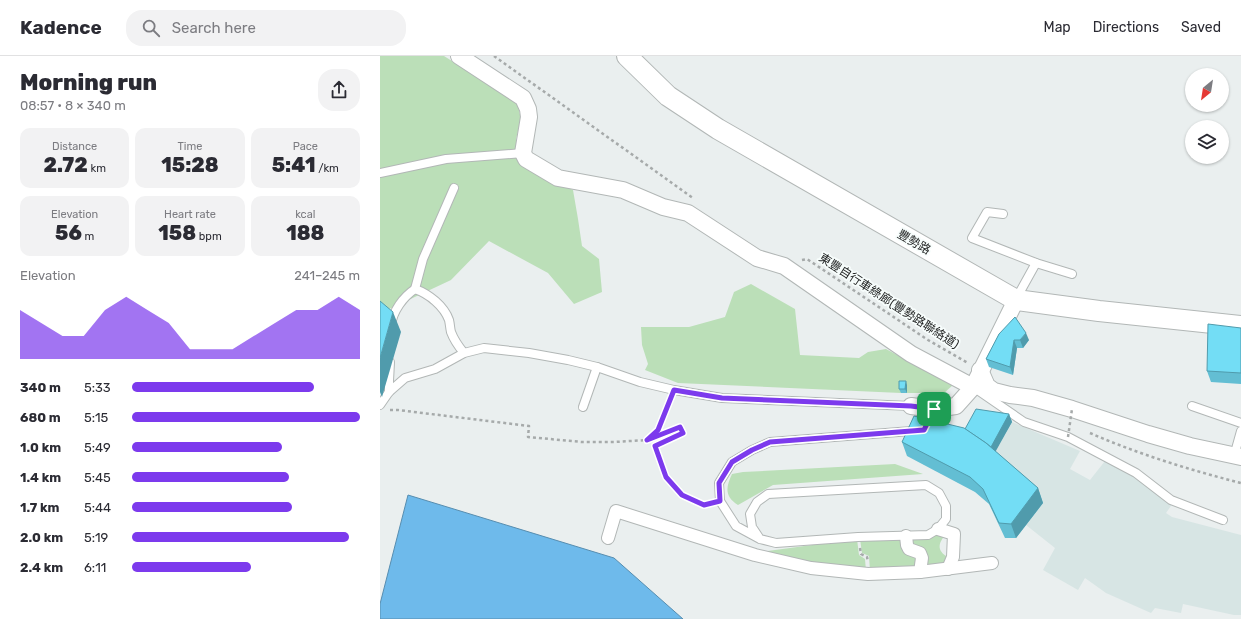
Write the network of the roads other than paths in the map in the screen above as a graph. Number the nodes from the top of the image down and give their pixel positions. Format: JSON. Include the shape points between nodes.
{"nodes":[{"id":1,"x":459,"y":56,"type":"edge"},
{"id":2,"x":627,"y":56,"type":"edge"},
{"id":3,"x":523,"y":153,"type":"junction"},
{"id":4,"x":380,"y":173,"type":"edge"},
{"id":5,"x":454,"y":188,"type":"dead end"},
{"id":6,"x":1003,"y":214,"type":"dead end"},
{"id":7,"x":1036,"y":264,"type":"junction"},
{"id":8,"x":1072,"y":274,"type":"dead end"},
{"id":9,"x":415,"y":289,"type":"junction"},
{"id":10,"x":1016,"y":300,"type":"junction"},
{"id":11,"x":1241,"y":326,"type":"edge"},
{"id":12,"x":390,"y":334,"type":"edge"},
{"id":13,"x":464,"y":353,"type":"junction"},
{"id":14,"x":391,"y":354,"type":"dead end"},
{"id":15,"x":597,"y":367,"type":"junction"},
{"id":16,"x":980,"y":370,"type":"junction"},
{"id":17,"x":973,"y":387,"type":"junction"},
{"id":18,"x":389,"y":392,"type":"junction"},
{"id":19,"x":911,"y":406,"type":"joint"},
{"id":20,"x":1192,"y":406,"type":"dead end"},
{"id":21,"x":584,"y":407,"type":"dead end"},
{"id":22,"x":383,"y":408,"type":"edge"},
{"id":23,"x":934,"y":409,"type":"junction"},
{"id":24,"x":1241,"y":423,"type":"edge"},
{"id":25,"x":1241,"y":431,"type":"edge"},
{"id":26,"x":1237,"y":456,"type":"edge"},
{"id":27,"x":1223,"y":520,"type":"dead end"},
{"id":28,"x":938,"y":529,"type":"junction"},
{"id":29,"x":906,"y":536,"type":"junction"},
{"id":30,"x":608,"y":538,"type":"dead end"},
{"id":31,"x":760,"y":539,"type":"junction"},
{"id":32,"x":992,"y":564,"type":"dead end"},
{"id":33,"x":948,"y":569,"type":"junction"},
{"id":34,"x":920,"y":572,"type":"junction"}],
"edges":[{"from":1,"to":3,"type":"street","via":[[523,98],[529,117]]},
{"from":2,"to":10,"type":"street","name":"豐勢路","via":[[668,96],[718,129]]},
{"from":3,"to":4,"type":"lane","via":[[446,159]]},
{"from":3,"to":17,"type":"street","via":[[526,159],[558,178],[623,190],[663,207],[688,213],[757,258],[784,266],[911,354]]},
{"from":5,"to":9,"type":"lane","via":[[423,259]]},
{"from":6,"to":7,"type":"lane","via":[[987,212],[972,238]]},
{"from":7,"to":8,"type":"lane"},
{"from":7,"to":10,"type":"lane"},
{"from":9,"to":12,"type":"lane","via":[[400,303],[392,320]]},
{"from":9,"to":13,"type":"lane","via":[[422,291],[441,306],[457,344]]},
{"from":10,"to":11,"type":"street","name":"豐勢路"},
{"from":10,"to":16,"type":"street"},
{"from":13,"to":15,"type":"lane","via":[[484,348],[529,352]]},
{"from":13,"to":18,"type":"lane","via":[[435,369],[404,378]]},
{"from":14,"to":18,"type":"lane"},
{"from":15,"to":19,"type":"lane","via":[[640,382],[722,398]]},
{"from":15,"to":21,"type":"lane"},
{"from":16,"to":17,"type":"street"},
{"from":16,"to":26,"type":"street","via":[[987,386],[994,391],[1010,396],[1033,398],[1069,415]]},
{"from":17,"to":23,"type":"street","via":[[956,406]]},
{"from":17,"to":27,"type":"lane","via":[[1024,422],[1068,437],[1136,473],[1171,500]]},
{"from":18,"to":22,"type":"lane"},
{"from":19,"to":23,"type":"street"},
{"from":20,"to":24,"type":"lane"},
{"from":23,"to":31,"type":"lane","via":[[924,430],[770,442],[732,462],[719,483],[720,501],[736,526]]},
{"from":25,"to":26,"type":"lane"},
{"from":28,"to":29,"type":"lane","via":[[928,535]]},
{"from":28,"to":31,"type":"lane","via":[[946,519],[946,506],[939,493],[926,485],[918,485],[768,494],[758,502],[750,514],[752,527]]},
{"from":28,"to":33,"type":"street","via":[[954,534],[953,556]]},
{"from":29,"to":31,"type":"lane","via":[[776,543]]},
{"from":29,"to":34,"type":"street","via":[[909,549],[920,553],[922,558]]},
{"from":30,"to":34,"type":"street","via":[[616,511],[762,556],[811,568],[868,574]]},
{"from":32,"to":33,"type":"street"},
{"from":33,"to":34,"type":"street"}]}
